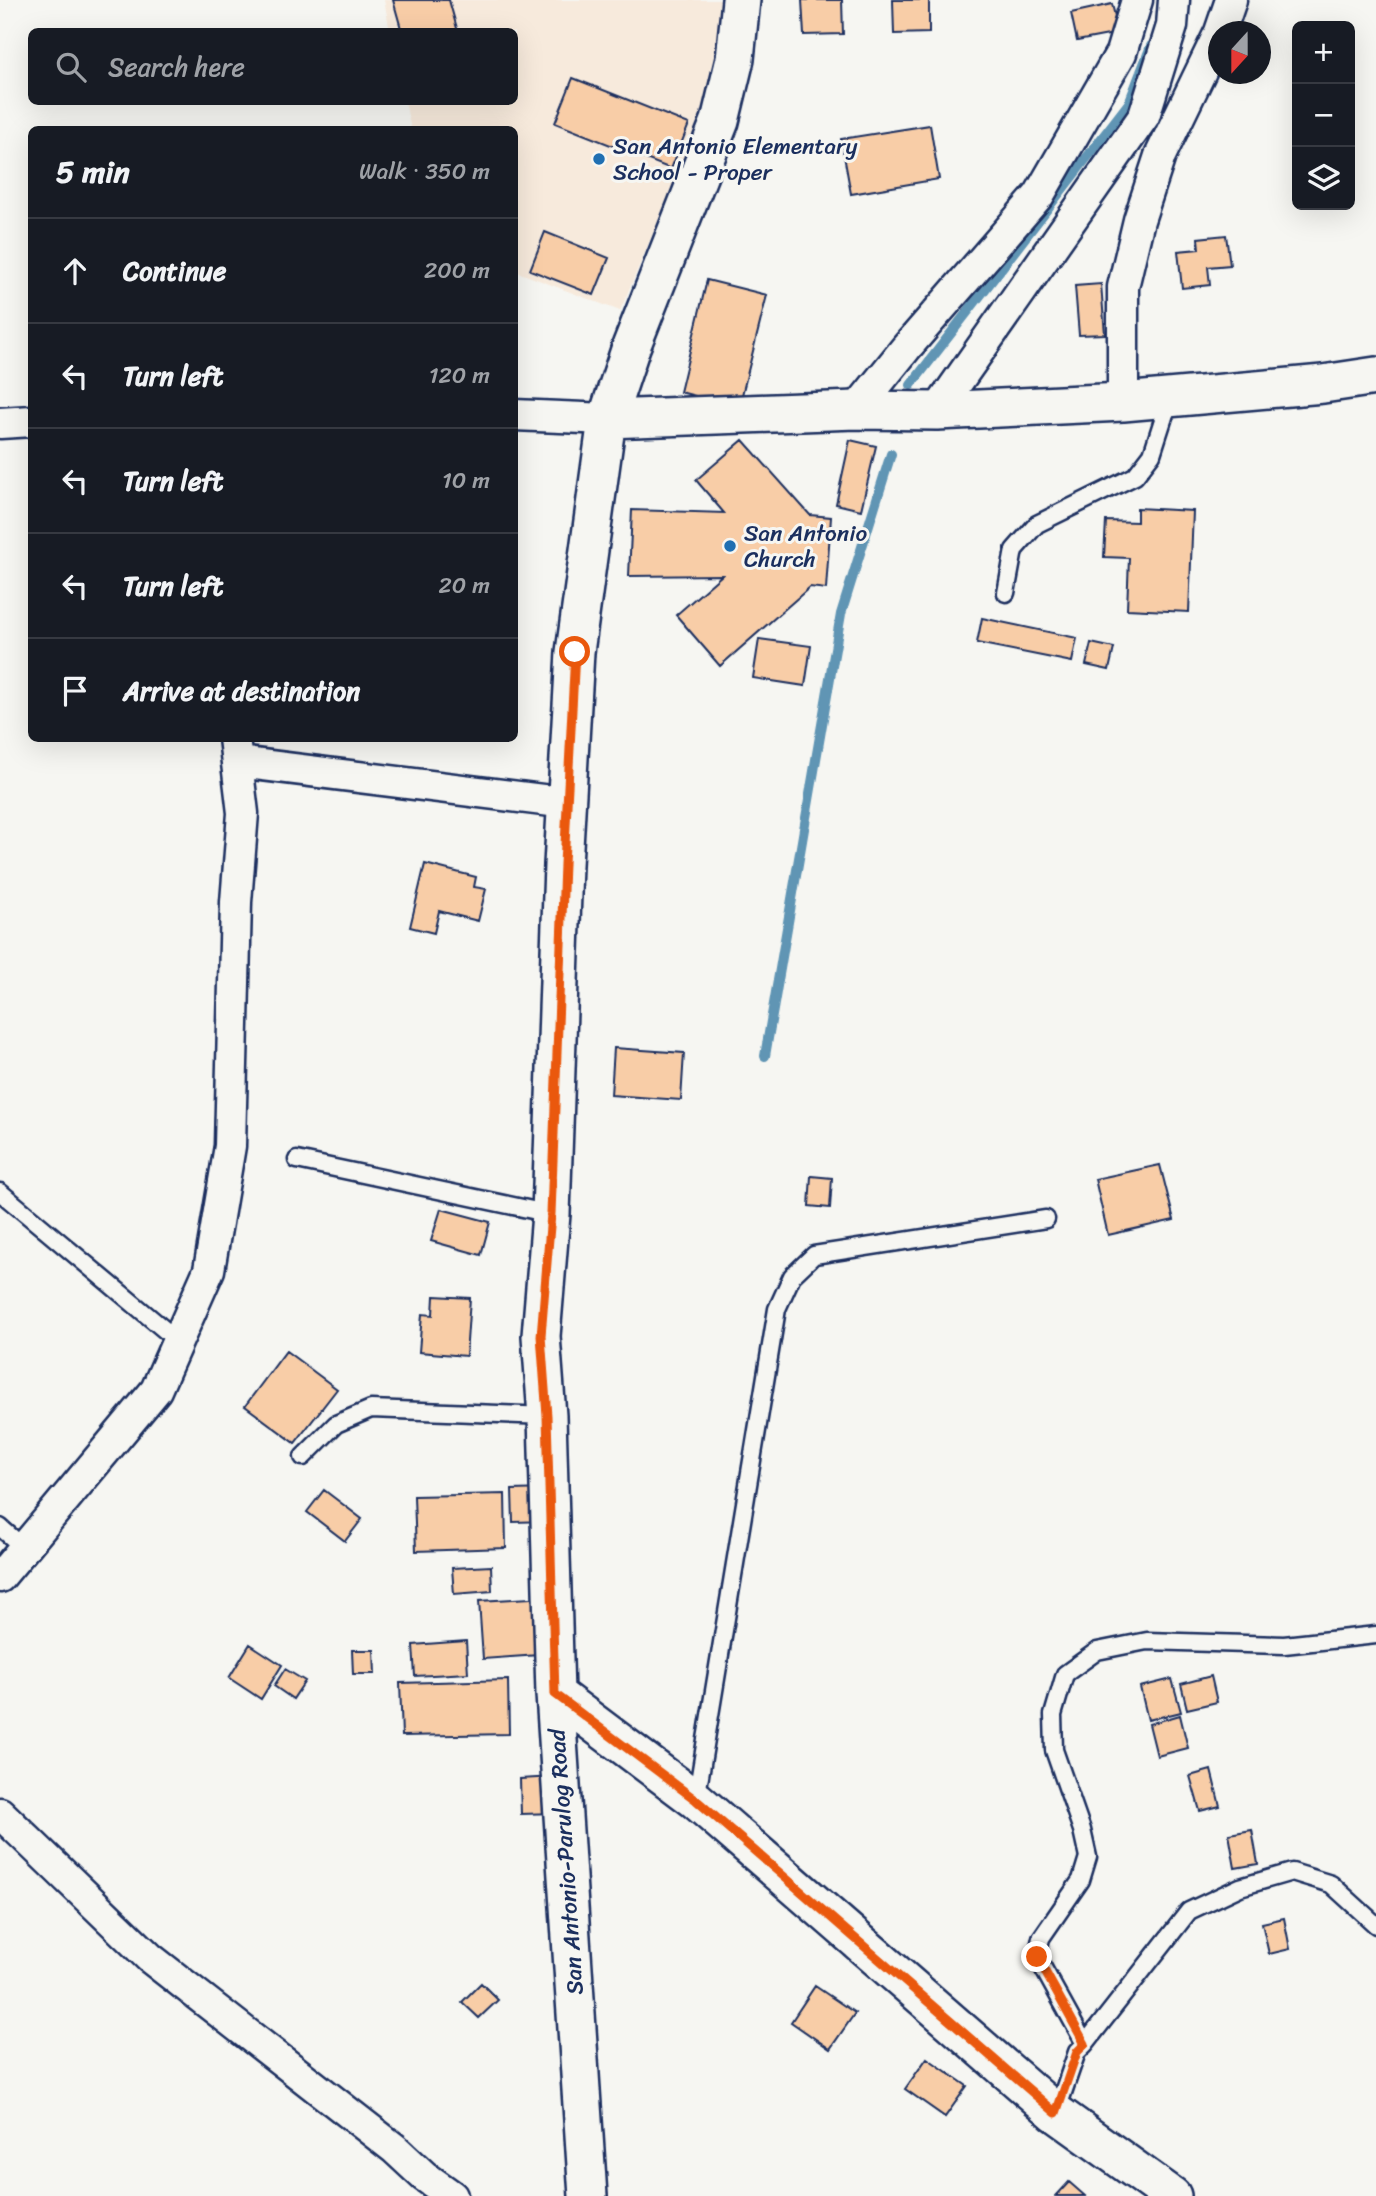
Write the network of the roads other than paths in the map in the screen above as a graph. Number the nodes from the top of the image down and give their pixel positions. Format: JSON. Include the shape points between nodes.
{"nodes":[{"id":1,"x":741,"y":0,"type":"edge"},
{"id":2,"x":1137,"y":0,"type":"edge"},
{"id":3,"x":1174,"y":0,"type":"edge"},
{"id":4,"x":1231,"y":0,"type":"edge"},
{"id":5,"x":1224,"y":21,"type":"edge"},
{"id":6,"x":1208,"y":58,"type":"edge"},
{"id":7,"x":1376,"y":376,"type":"edge"},
{"id":8,"x":1170,"y":396,"type":"junction"},
{"id":9,"x":1123,"y":402,"type":"junction"},
{"id":10,"x":856,"y":410,"type":"junction"},
{"id":11,"x":937,"y":411,"type":"junction"},
{"id":12,"x":518,"y":415,"type":"edge"},
{"id":13,"x":607,"y":419,"type":"junction"},
{"id":14,"x":28,"y":421,"type":"edge"},
{"id":15,"x":0,"y":423,"type":"edge"},
{"id":16,"x":1006,"y":593,"type":"dead end"},
{"id":17,"x":236,"y":750,"type":"edge"},
{"id":18,"x":567,"y":803,"type":"junction"},
{"id":19,"x":297,"y":1160,"type":"dead end"},
{"id":20,"x":0,"y":1192,"type":"edge"},
{"id":21,"x":551,"y":1214,"type":"junction"},
{"id":22,"x":1046,"y":1219,"type":"dead end"},
{"id":23,"x":178,"y":1341,"type":"junction"},
{"id":24,"x":547,"y":1416,"type":"junction"},
{"id":25,"x":303,"y":1457,"type":"dead end"},
{"id":26,"x":0,"y":1527,"type":"edge"},
{"id":27,"x":24,"y":1548,"type":"junction"},
{"id":28,"x":0,"y":1577,"type":"edge"},
{"id":29,"x":1376,"y":1634,"type":"edge"},
{"id":30,"x":555,"y":1694,"type":"junction"},
{"id":31,"x":696,"y":1800,"type":"junction"},
{"id":32,"x":0,"y":1813,"type":"edge"},
{"id":33,"x":1376,"y":1925,"type":"edge"},
{"id":34,"x":1085,"y":2044,"type":"junction"},
{"id":35,"x":1056,"y":2113,"type":"junction"},
{"id":36,"x":452,"y":2196,"type":"edge"},
{"id":37,"x":588,"y":2196,"type":"edge"},
{"id":38,"x":1172,"y":2196,"type":"edge"}],
"edges":[{"from":1,"to":13,"type":"street","name":"San Antonio-Parulog Road","via":[[736,59],[720,121]]},
{"from":2,"to":10,"type":"street","via":[[1121,53],[1039,195]]},
{"from":3,"to":11,"type":"street","via":[[1172,26],[1144,116]]},
{"from":4,"to":5,"type":"street"},
{"from":6,"to":9,"type":"street","via":[[1160,156],[1139,220],[1123,287]]},
{"from":7,"to":8,"type":"street"},
{"from":8,"to":9,"type":"street"},
{"from":8,"to":16,"type":"lane","via":[[1152,454],[1135,476],[1037,524],[1014,550]]},
{"from":9,"to":11,"type":"street"},
{"from":10,"to":11,"type":"street"},
{"from":10,"to":13,"type":"street"},
{"from":12,"to":13,"type":"street"},
{"from":13,"to":18,"type":"street","name":"San Antonio-Parulog Road","via":[[575,652]]},
{"from":14,"to":15,"type":"street"},
{"from":17,"to":18,"type":"street"},
{"from":17,"to":23,"type":"street","via":[[243,813],[236,902],[230,1146],[209,1270]]},
{"from":18,"to":21,"type":"street","name":"San Antonio-Parulog Road"},
{"from":19,"to":21,"type":"lane"},
{"from":20,"to":23,"type":"lane"},
{"from":21,"to":24,"type":"street","name":"San Antonio-Parulog Road","via":[[541,1336]]},
{"from":22,"to":31,"type":"lane","via":[[814,1255],[792,1276],[777,1309]]},
{"from":23,"to":27,"type":"street","via":[[156,1390]]},
{"from":24,"to":25,"type":"lane","via":[[371,1409],[336,1424]]},
{"from":24,"to":30,"type":"street","name":"San Antonio-Parulog Road"},
{"from":26,"to":27,"type":"lane"},
{"from":27,"to":28,"type":"street"},
{"from":29,"to":34,"type":"lane","via":[[1284,1645],[1147,1641],[1097,1651],[1065,1674],[1053,1715],[1055,1750],[1088,1857],[1081,1880],[1041,1938],[1037,1957]]},
{"from":30,"to":31,"type":"street"},
{"from":30,"to":37,"type":"street","name":"San Antonio-Parulog Road"},
{"from":31,"to":35,"type":"street"},
{"from":32,"to":36,"type":"street","via":[[150,1958]]},
{"from":33,"to":34,"type":"lane","via":[[1331,1884],[1292,1872],[1240,1886],[1189,1911]]},
{"from":34,"to":35,"type":"lane","via":[[1077,2052]]},
{"from":35,"to":38,"type":"street"}]}
